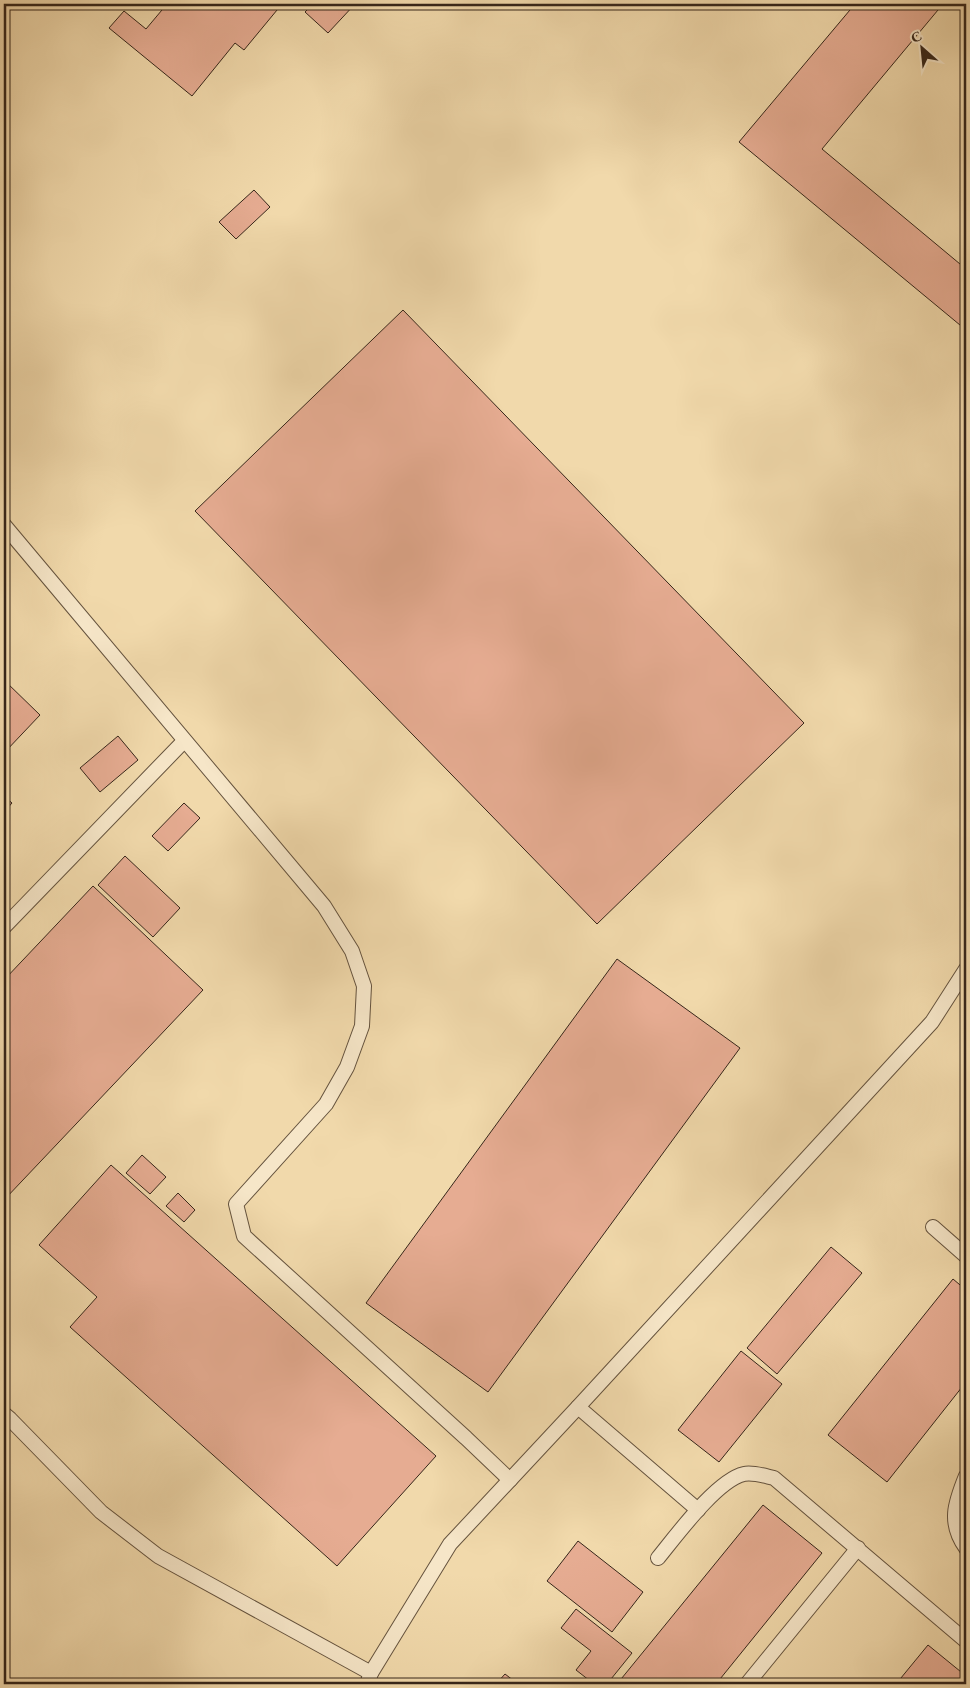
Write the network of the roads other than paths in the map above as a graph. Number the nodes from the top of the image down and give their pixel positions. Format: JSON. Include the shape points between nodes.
{"nodes":[{"id":1,"x":4,"y":525,"type":"edge"},
{"id":2,"x":184,"y":740,"type":"junction"},
{"id":3,"x":4,"y":928,"type":"edge"},
{"id":4,"x":966,"y":969,"type":"edge"},
{"id":5,"x":933,"y":1227,"type":"dead end"},
{"id":6,"x":966,"y":1256,"type":"edge"},
{"id":7,"x":578,"y":1408,"type":"junction"},
{"id":8,"x":4,"y":1414,"type":"edge"},
{"id":9,"x":966,"y":1476,"type":"edge"},
{"id":10,"x":510,"y":1480,"type":"junction"},
{"id":11,"x":698,"y":1510,"type":"junction"},
{"id":12,"x":858,"y":1548,"type":"junction"},
{"id":13,"x":966,"y":1548,"type":"edge"},
{"id":14,"x":658,"y":1558,"type":"dead end"},
{"id":15,"x":966,"y":1641,"type":"edge"},
{"id":16,"x":369,"y":1679,"type":"edge"},
{"id":17,"x":747,"y":1684,"type":"edge"}],
"edges":[{"from":1,"to":2,"type":"lane"},
{"from":2,"to":3,"type":"lane"},
{"from":2,"to":10,"type":"lane","via":[[324,906],[352,951],[364,986],[362,1026],[347,1067],[326,1104],[236,1204],[244,1236]]},
{"from":4,"to":7,"type":"lane","via":[[932,1022]]},
{"from":5,"to":6,"type":"lane"},
{"from":7,"to":10,"type":"lane"},
{"from":7,"to":11,"type":"lane"},
{"from":8,"to":16,"type":"lane","via":[[101,1512],[158,1556]]},
{"from":9,"to":13,"type":"lane","via":[[956,1498],[954,1525]]},
{"from":10,"to":16,"type":"lane","via":[[450,1544]]},
{"from":11,"to":12,"type":"lane","via":[[731,1479],[745,1474],[760,1474],[774,1478]]},
{"from":11,"to":14,"type":"lane"},
{"from":12,"to":15,"type":"lane"},
{"from":12,"to":17,"type":"lane"}]}
